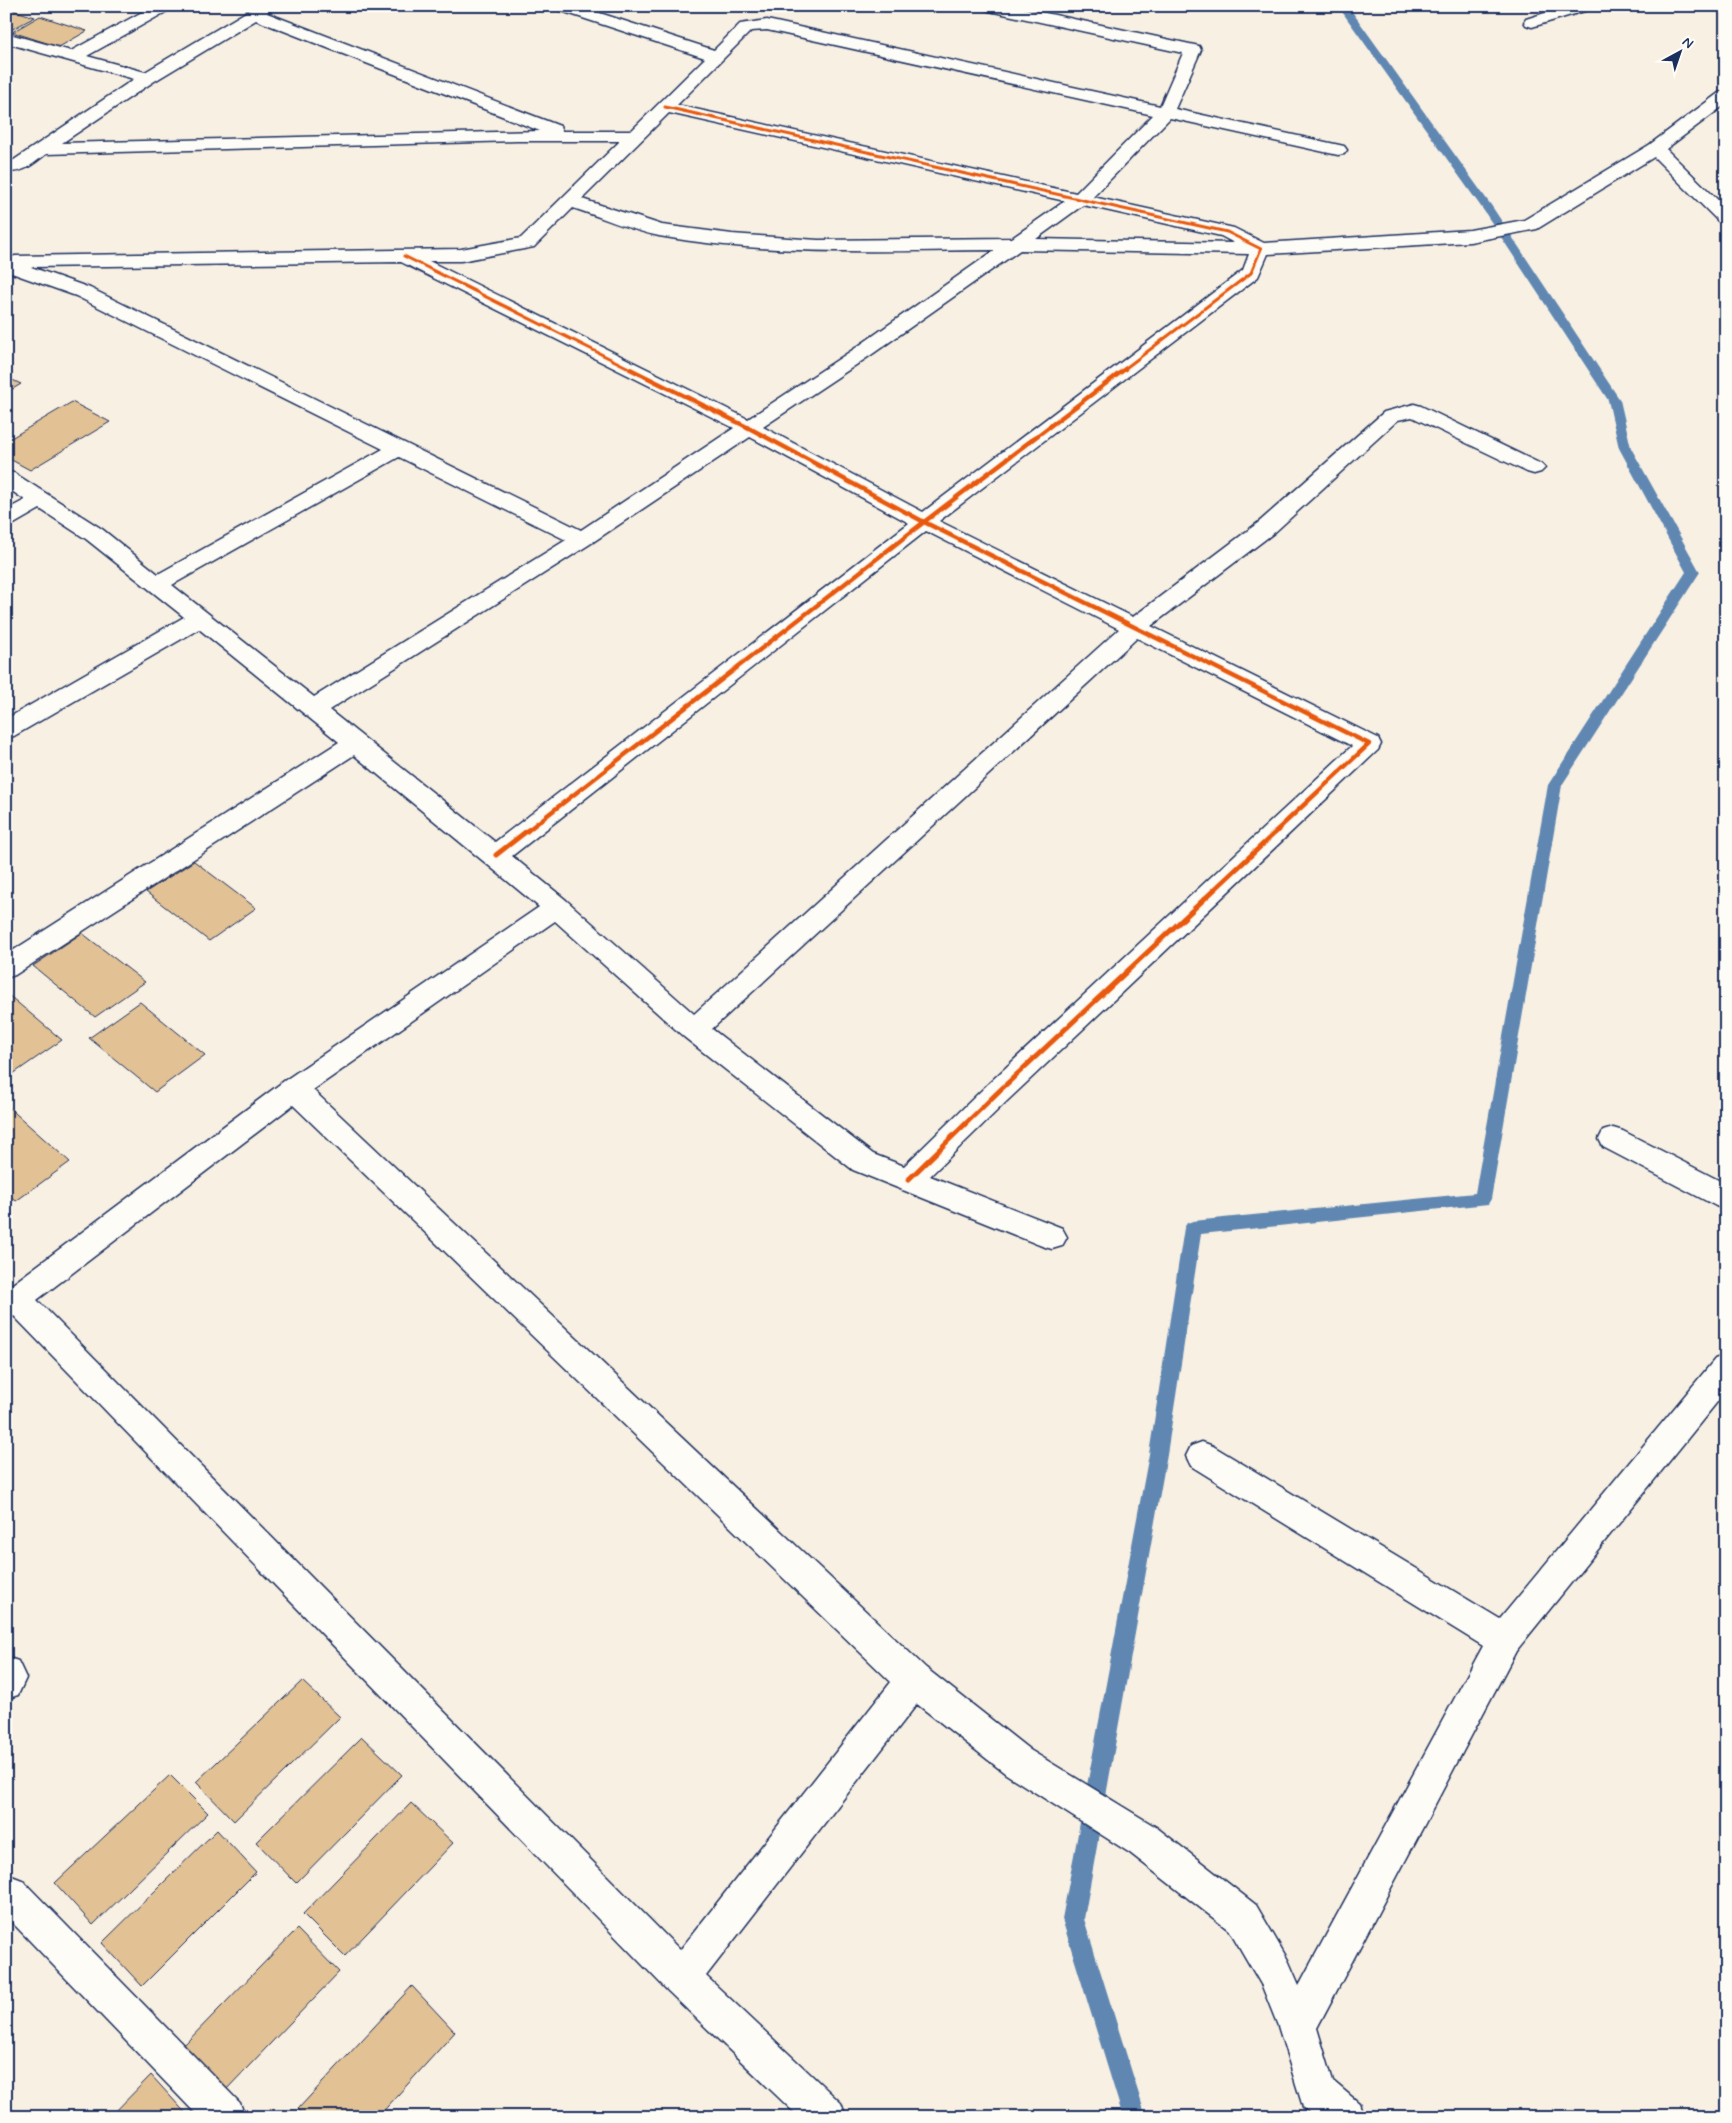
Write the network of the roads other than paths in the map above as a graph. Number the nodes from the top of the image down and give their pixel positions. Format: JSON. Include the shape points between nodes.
{"nodes":[{"id":1,"x":165,"y":6,"type":"edge"},
{"id":2,"x":562,"y":6,"type":"edge"},
{"id":3,"x":989,"y":6,"type":"edge"},
{"id":4,"x":1585,"y":6,"type":"edge"},
{"id":5,"x":262,"y":10,"type":"edge"},
{"id":6,"x":1049,"y":12,"type":"edge"},
{"id":7,"x":1532,"y":22,"type":"dead end"},
{"id":8,"x":6,"y":38,"type":"edge"},
{"id":9,"x":717,"y":56,"type":"junction"},
{"id":10,"x":73,"y":57,"type":"junction"},
{"id":11,"x":146,"y":78,"type":"junction"},
{"id":12,"x":1726,"y":96,"type":"edge"},
{"id":13,"x":665,"y":107,"type":"junction"},
{"id":14,"x":1166,"y":112,"type":"junction"},
{"id":15,"x":570,"y":136,"type":"junction"},
{"id":16,"x":636,"y":136,"type":"junction"},
{"id":17,"x":42,"y":149,"type":"junction"},
{"id":18,"x":1655,"y":149,"type":"junction"},
{"id":19,"x":1338,"y":150,"type":"dead end"},
{"id":20,"x":9,"y":169,"type":"edge"},
{"id":21,"x":1080,"y":199,"type":"junction"},
{"id":22,"x":570,"y":201,"type":"junction"},
{"id":23,"x":1726,"y":218,"type":"edge"},
{"id":24,"x":1016,"y":244,"type":"junction"},
{"id":25,"x":1261,"y":249,"type":"junction"},
{"id":26,"x":404,"y":256,"type":"junction"},
{"id":27,"x":6,"y":263,"type":"edge"},
{"id":28,"x":749,"y":428,"type":"junction"},
{"id":29,"x":399,"y":448,"type":"junction"},
{"id":30,"x":1534,"y":468,"type":"dead end"},
{"id":31,"x":6,"y":478,"type":"edge"},
{"id":32,"x":41,"y":500,"type":"junction"},
{"id":33,"x":6,"y":519,"type":"edge"},
{"id":34,"x":924,"y":522,"type":"junction"},
{"id":35,"x":582,"y":539,"type":"junction"},
{"id":36,"x":157,"y":584,"type":"junction"},
{"id":37,"x":200,"y":618,"type":"junction"},
{"id":38,"x":1135,"y":627,"type":"junction"},
{"id":39,"x":313,"y":709,"type":"junction"},
{"id":40,"x":6,"y":730,"type":"edge"},
{"id":41,"x":355,"y":743,"type":"junction"},
{"id":42,"x":496,"y":855,"type":"junction"},
{"id":43,"x":557,"y":907,"type":"junction"},
{"id":44,"x":6,"y":968,"type":"edge"},
{"id":45,"x":694,"y":1030,"type":"junction"},
{"id":46,"x":294,"y":1089,"type":"junction"},
{"id":47,"x":1613,"y":1139,"type":"dead end"},
{"id":48,"x":908,"y":1180,"type":"junction"},
{"id":49,"x":1726,"y":1198,"type":"edge"},
{"id":50,"x":1052,"y":1237,"type":"dead end"},
{"id":51,"x":11,"y":1302,"type":"edge"},
{"id":52,"x":1726,"y":1368,"type":"edge"},
{"id":53,"x":1202,"y":1456,"type":"dead end"},
{"id":54,"x":1504,"y":1640,"type":"junction"},
{"id":55,"x":6,"y":1673,"type":"edge"},
{"id":56,"x":914,"y":1680,"type":"junction"},
{"id":57,"x":6,"y":1683,"type":"edge"},
{"id":58,"x":9,"y":1893,"type":"dead end"},
{"id":59,"x":681,"y":1978,"type":"junction"},
{"id":60,"x":1297,"y":2026,"type":"junction"},
{"id":61,"x":226,"y":2117,"type":"edge"},
{"id":62,"x":827,"y":2117,"type":"edge"},
{"id":63,"x":1344,"y":2117,"type":"edge"}],
"edges":[{"from":1,"to":10,"type":"street"},
{"from":2,"to":9,"type":"street"},
{"from":3,"to":6,"type":"street"},
{"from":4,"to":7,"type":"street"},
{"from":5,"to":11,"type":"street"},
{"from":5,"to":15,"type":"street"},
{"from":6,"to":14,"type":"street","via":[[1193,50]]},
{"from":8,"to":10,"type":"street"},
{"from":9,"to":13,"type":"street"},
{"from":9,"to":14,"type":"street","via":[[746,27],[773,19]]},
{"from":10,"to":11,"type":"street"},
{"from":11,"to":17,"type":"street"},
{"from":12,"to":18,"type":"street"},
{"from":13,"to":16,"type":"street"},
{"from":13,"to":21,"type":"street"},
{"from":14,"to":19,"type":"street"},
{"from":14,"to":21,"type":"street"},
{"from":15,"to":16,"type":"street"},
{"from":15,"to":17,"type":"street"},
{"from":16,"to":22,"type":"street"},
{"from":17,"to":20,"type":"street"},
{"from":18,"to":23,"type":"street"},
{"from":18,"to":25,"type":"street","via":[[1530,225],[1470,236]]},
{"from":21,"to":24,"type":"street"},
{"from":21,"to":25,"type":"street","via":[[1227,232]]},
{"from":22,"to":24,"type":"street","via":[[660,230],[732,240],[818,246]]},
{"from":22,"to":26,"type":"street","via":[[527,243],[461,255]]},
{"from":24,"to":25,"type":"street"},
{"from":24,"to":28,"type":"street"},
{"from":25,"to":34,"type":"street","via":[[1251,272]]},
{"from":26,"to":27,"type":"street"},
{"from":26,"to":28,"type":"street"},
{"from":27,"to":29,"type":"street","via":[[83,292]]},
{"from":28,"to":34,"type":"street"},
{"from":28,"to":35,"type":"street"},
{"from":29,"to":35,"type":"street"},
{"from":29,"to":36,"type":"street"},
{"from":30,"to":38,"type":"street","via":[[1414,410],[1391,416],[1267,527]]},
{"from":31,"to":32,"type":"street"},
{"from":32,"to":33,"type":"street"},
{"from":32,"to":36,"type":"street","via":[[94,534]]},
{"from":34,"to":38,"type":"street"},
{"from":34,"to":42,"type":"street"},
{"from":35,"to":39,"type":"street"},
{"from":36,"to":37,"type":"street"},
{"from":37,"to":39,"type":"street"},
{"from":37,"to":40,"type":"street"},
{"from":38,"to":45,"type":"street"},
{"from":38,"to":48,"type":"street","via":[[1369,744]]},
{"from":39,"to":41,"type":"street"},
{"from":41,"to":42,"type":"street"},
{"from":41,"to":44,"type":"street"},
{"from":42,"to":43,"type":"street"},
{"from":43,"to":45,"type":"street"},
{"from":43,"to":46,"type":"street"},
{"from":45,"to":48,"type":"street","via":[[863,1162]]},
{"from":46,"to":51,"type":"street"},
{"from":46,"to":56,"type":"street"},
{"from":47,"to":49,"type":"street"},
{"from":48,"to":50,"type":"street"},
{"from":51,"to":59,"type":"street"},
{"from":52,"to":54,"type":"street"},
{"from":53,"to":54,"type":"street"},
{"from":54,"to":60,"type":"street"},
{"from":55,"to":57,"type":"street","via":[[9,1678]]},
{"from":56,"to":59,"type":"street"},
{"from":56,"to":60,"type":"street","via":[[1018,1762],[1143,1840],[1243,1918],[1275,1973]]},
{"from":58,"to":61,"type":"street"},
{"from":59,"to":62,"type":"street"},
{"from":60,"to":63,"type":"street","via":[[1317,2093]]}]}
